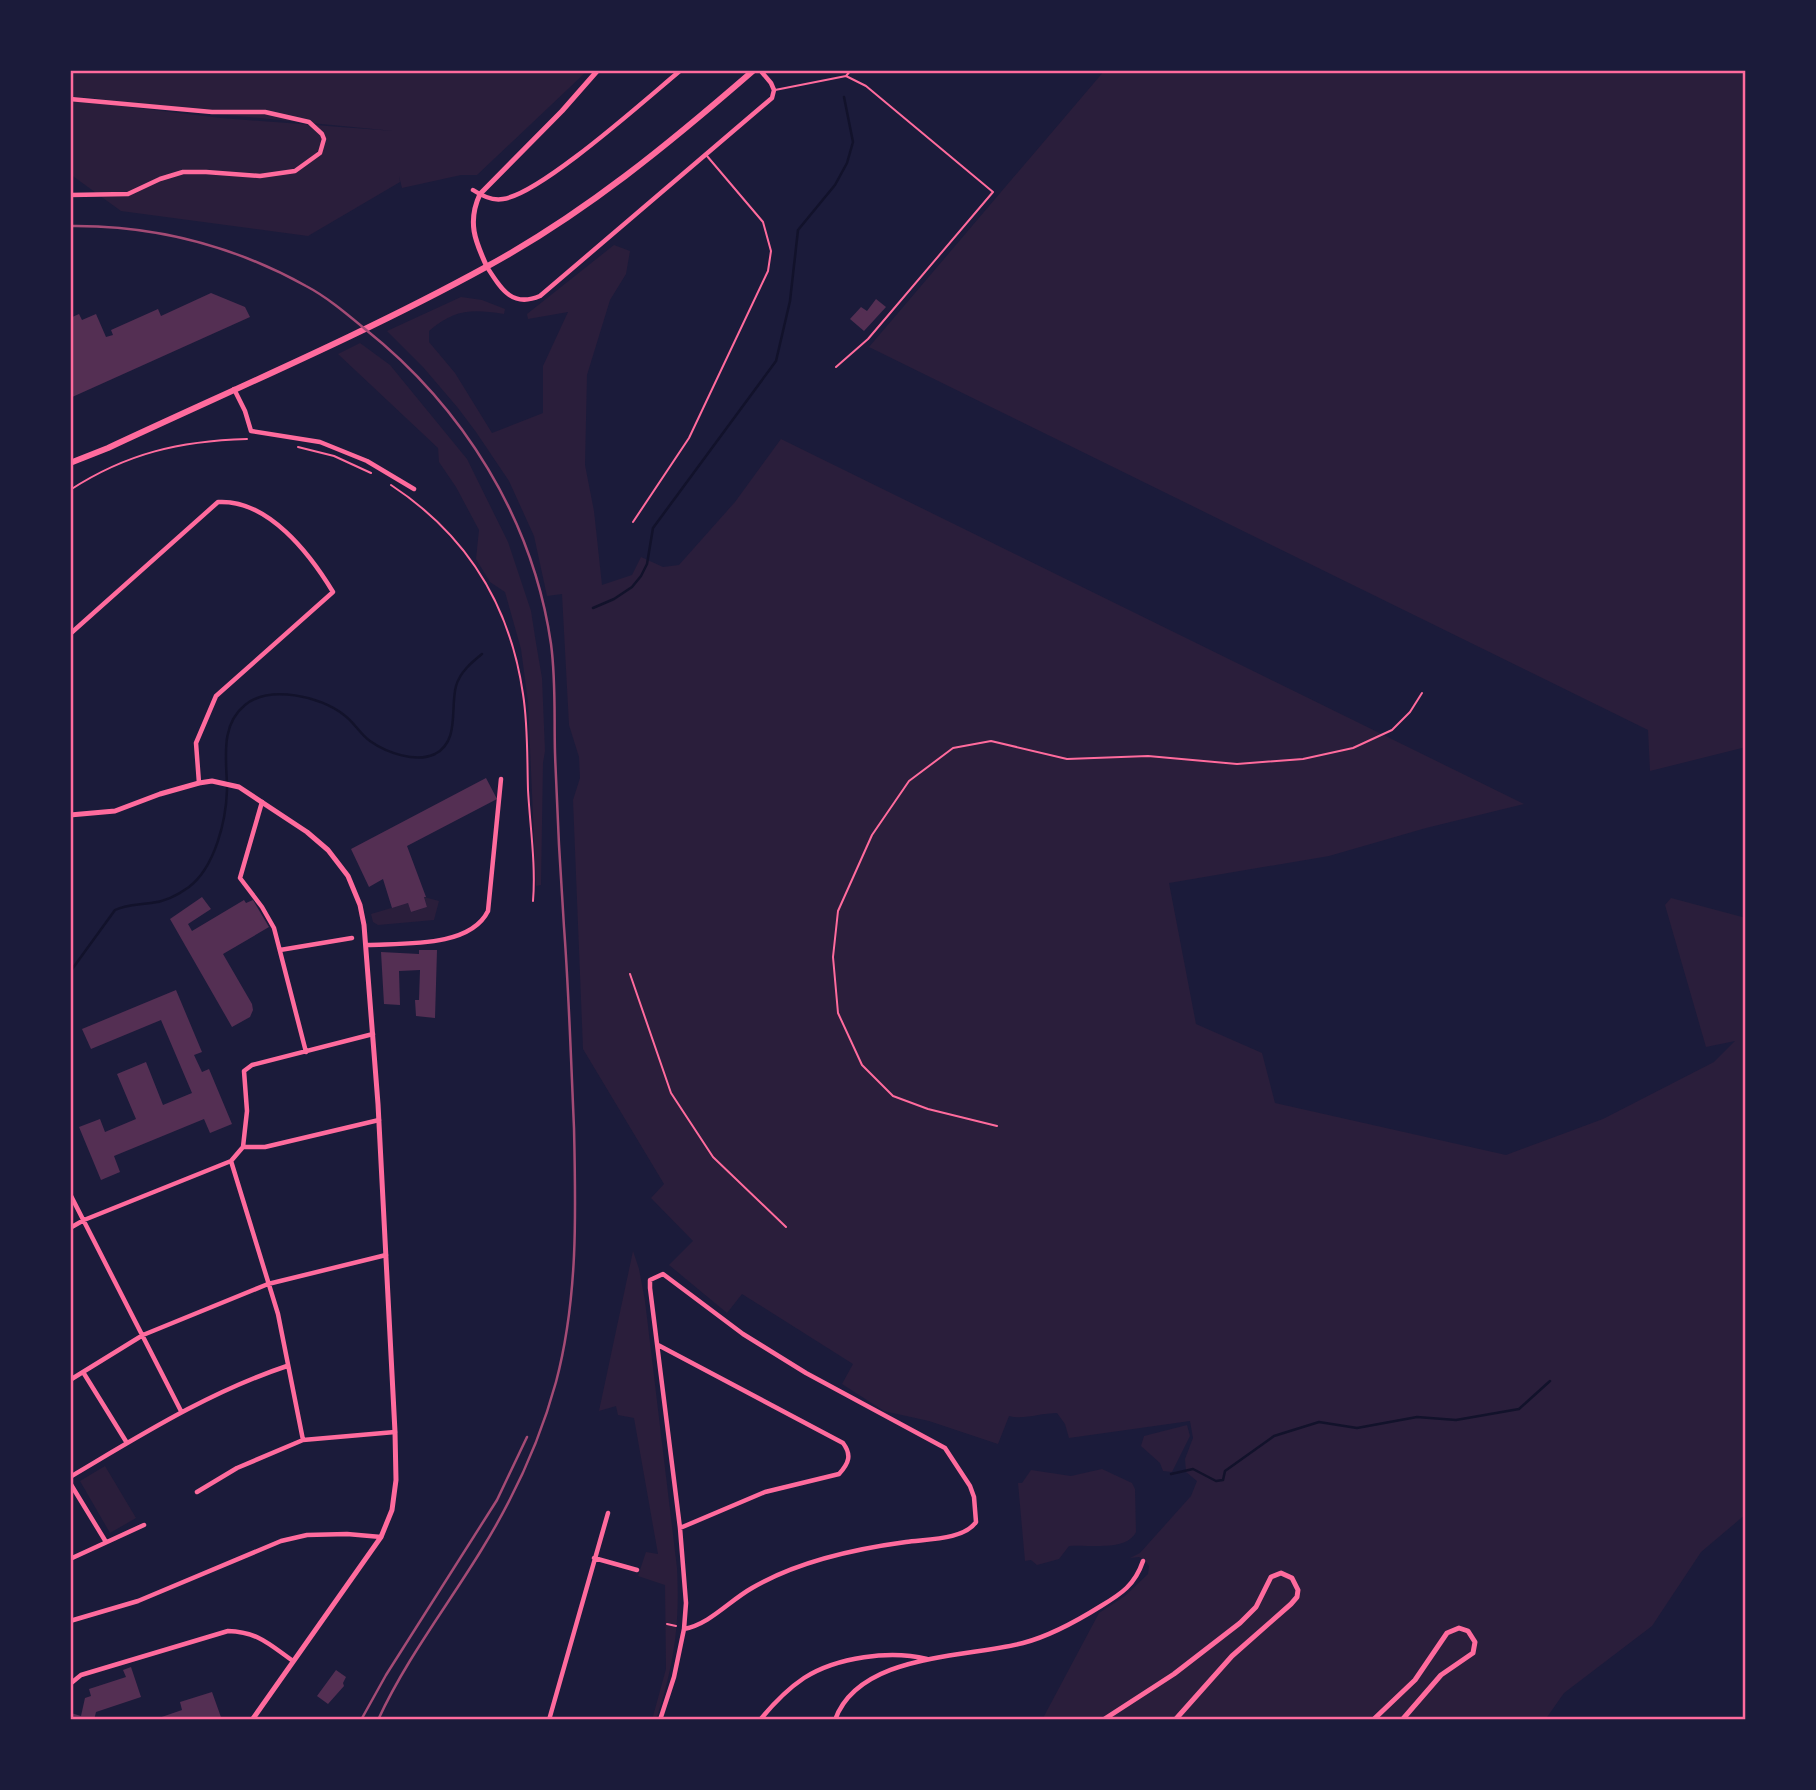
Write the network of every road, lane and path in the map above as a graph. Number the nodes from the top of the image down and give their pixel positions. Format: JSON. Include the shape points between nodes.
{"nodes":[{"id":1,"x":598,"y":70,"type":"edge"},
{"id":2,"x":681,"y":70,"type":"edge"},
{"id":3,"x":754,"y":70,"type":"edge"},
{"id":4,"x":760,"y":70,"type":"edge"},
{"id":5,"x":850,"y":70,"type":"edge"},
{"id":6,"x":846,"y":76,"type":"junction"},
{"id":7,"x":774,"y":90,"type":"junction"},
{"id":8,"x":70,"y":99,"type":"edge"},
{"id":9,"x":706,"y":154,"type":"junction"},
{"id":10,"x":473,"y":190,"type":"dead end"},
{"id":11,"x":480,"y":194,"type":"junction"},
{"id":12,"x":70,"y":195,"type":"edge"},
{"id":13,"x":487,"y":267,"type":"junction"},
{"id":14,"x":836,"y":367,"type":"dead end"},
{"id":15,"x":234,"y":389,"type":"junction"},
{"id":16,"x":250,"y":438,"type":"dead end"},
{"id":17,"x":288,"y":444,"type":"dead end"},
{"id":18,"x":70,"y":463,"type":"edge"},
{"id":19,"x":372,"y":473,"type":"dead end"},
{"id":20,"x":386,"y":481,"type":"dead end"},
{"id":21,"x":414,"y":489,"type":"dead end"},
{"id":22,"x":70,"y":490,"type":"edge"},
{"id":23,"x":633,"y":522,"type":"dead end"},
{"id":24,"x":70,"y":634,"type":"edge"},
{"id":25,"x":1422,"y":693,"type":"dead end"},
{"id":26,"x":501,"y":779,"type":"dead end"},
{"id":27,"x":199,"y":783,"type":"junction"},
{"id":28,"x":262,"y":802,"type":"junction"},
{"id":29,"x":70,"y":815,"type":"edge"},
{"id":30,"x":533,"y":901,"type":"dead end"},
{"id":31,"x":352,"y":938,"type":"dead end"},
{"id":32,"x":367,"y":945,"type":"junction"},
{"id":33,"x":280,"y":950,"type":"junction"},
{"id":34,"x":631,"y":974,"type":"dead end"},
{"id":35,"x":373,"y":1034,"type":"junction"},
{"id":36,"x":306,"y":1052,"type":"junction"},
{"id":37,"x":379,"y":1121,"type":"junction"},
{"id":38,"x":997,"y":1126,"type":"dead end"},
{"id":39,"x":243,"y":1147,"type":"junction"},
{"id":40,"x":230,"y":1161,"type":"junction"},
{"id":41,"x":70,"y":1194,"type":"edge"},
{"id":42,"x":84,"y":1220,"type":"junction"},
{"id":43,"x":786,"y":1227,"type":"dead end"},
{"id":44,"x":70,"y":1228,"type":"edge"},
{"id":45,"x":387,"y":1255,"type":"junction"},
{"id":46,"x":268,"y":1284,"type":"junction"},
{"id":47,"x":143,"y":1335,"type":"junction"},
{"id":48,"x":657,"y":1345,"type":"junction"},
{"id":49,"x":287,"y":1366,"type":"junction"},
{"id":50,"x":83,"y":1372,"type":"junction"},
{"id":51,"x":70,"y":1380,"type":"edge"},
{"id":52,"x":181,"y":1411,"type":"junction"},
{"id":53,"x":395,"y":1432,"type":"junction"},
{"id":54,"x":303,"y":1440,"type":"junction"},
{"id":55,"x":127,"y":1443,"type":"junction"},
{"id":56,"x":70,"y":1477,"type":"edge"},
{"id":57,"x":70,"y":1483,"type":"edge"},
{"id":58,"x":197,"y":1492,"type":"dead end"},
{"id":59,"x":608,"y":1513,"type":"dead end"},
{"id":60,"x":144,"y":1525,"type":"dead end"},
{"id":61,"x":680,"y":1528,"type":"junction"},
{"id":62,"x":381,"y":1537,"type":"junction"},
{"id":63,"x":106,"y":1542,"type":"junction"},
{"id":64,"x":594,"y":1558,"type":"junction"},
{"id":65,"x":70,"y":1559,"type":"edge"},
{"id":66,"x":1143,"y":1561,"type":"dead end"},
{"id":67,"x":636,"y":1570,"type":"dead end"},
{"id":68,"x":70,"y":1621,"type":"edge"},
{"id":69,"x":667,"y":1624,"type":"dead end"},
{"id":70,"x":684,"y":1629,"type":"junction"},
{"id":71,"x":927,"y":1660,"type":"junction"},
{"id":72,"x":293,"y":1661,"type":"junction"},
{"id":73,"x":70,"y":1684,"type":"edge"},
{"id":74,"x":252,"y":1720,"type":"edge"},
{"id":75,"x":549,"y":1720,"type":"edge"},
{"id":76,"x":660,"y":1720,"type":"edge"},
{"id":77,"x":760,"y":1720,"type":"edge"},
{"id":78,"x":835,"y":1720,"type":"edge"},
{"id":79,"x":1103,"y":1720,"type":"edge"},
{"id":80,"x":1175,"y":1720,"type":"edge"},
{"id":81,"x":1373,"y":1720,"type":"edge"},
{"id":82,"x":1402,"y":1720,"type":"edge"}],
"edges":[{"from":1,"to":11,"type":"street"},
{"from":2,"to":11,"type":"street","via":[[578,154],[524,191],[494,200]]},
{"from":3,"to":13,"type":"main road","via":[[628,176]]},
{"from":4,"to":7,"type":"street"},
{"from":5,"to":6,"type":"lane"},
{"from":6,"to":7,"type":"lane"},
{"from":6,"to":14,"type":"lane","via":[[866,86],[993,192],[868,339]]},
{"from":7,"to":9,"type":"street","via":[[772,97]]},
{"from":8,"to":12,"type":"street","via":[[212,113],[265,112],[309,121],[324,139],[320,153],[295,171],[260,176],[183,172],[128,194]]},
{"from":9,"to":13,"type":"street","via":[[540,296],[528,302],[515,300]]},
{"from":9,"to":23,"type":"lane","via":[[763,222],[771,251],[768,271],[689,438]]},
{"from":10,"to":11,"type":"street"},
{"from":11,"to":13,"type":"street","via":[[472,231]]},
{"from":13,"to":15,"type":"main road"},
{"from":15,"to":18,"type":"main road"},
{"from":15,"to":21,"type":"street","via":[[251,431],[320,442],[367,461]]},
{"from":16,"to":22,"type":"path","via":[[152,450]]},
{"from":17,"to":19,"type":"path","via":[[334,456]]},
{"from":20,"to":30,"type":"path","via":[[429,512],[462,548],[491,590],[511,637],[524,697]]},
{"from":24,"to":27,"type":"street","via":[[218,502],[251,508],[290,535],[307,554],[333,592],[216,696],[196,743]]},
{"from":25,"to":38,"type":"path","via":[[1392,730],[1353,748],[1303,759],[1237,764],[1148,756],[1067,759],[991,741],[953,748],[909,781],[872,835],[838,911],[833,957],[838,1013],[862,1065],[893,1096]]},
{"from":26,"to":32,"type":"street","via":[[488,911],[482,923],[434,942]]},
{"from":27,"to":28,"type":"street","via":[[239,787]]},
{"from":27,"to":29,"type":"street","via":[[115,811]]},
{"from":28,"to":32,"type":"street","via":[[307,832],[339,863],[360,905]]},
{"from":28,"to":33,"type":"street","via":[[240,878],[274,928]]},
{"from":31,"to":33,"type":"street"},
{"from":32,"to":35,"type":"street"},
{"from":33,"to":36,"type":"street"},
{"from":34,"to":43,"type":"path","via":[[671,1093],[713,1157]]},
{"from":35,"to":36,"type":"street"},
{"from":35,"to":37,"type":"street"},
{"from":36,"to":39,"type":"street","via":[[244,1071],[247,1111]]},
{"from":37,"to":39,"type":"street","via":[[265,1147]]},
{"from":37,"to":45,"type":"street"},
{"from":39,"to":40,"type":"street"},
{"from":40,"to":42,"type":"street"},
{"from":40,"to":46,"type":"street"},
{"from":41,"to":42,"type":"street"},
{"from":42,"to":44,"type":"street"},
{"from":42,"to":47,"type":"street"},
{"from":45,"to":46,"type":"street"},
{"from":45,"to":53,"type":"street"},
{"from":46,"to":47,"type":"street"},
{"from":46,"to":49,"type":"street"},
{"from":47,"to":50,"type":"street"},
{"from":47,"to":52,"type":"street"},
{"from":48,"to":61,"type":"street"},
{"from":48,"to":61,"type":"street","via":[[843,1443],[850,1455],[839,1474],[765,1492]]},
{"from":48,"to":70,"type":"street","via":[[650,1280],[663,1274],[743,1334],[806,1373],[945,1448],[974,1497],[976,1522],[972,1529],[869,1547],[799,1567],[751,1588],[697,1626]]},
{"from":49,"to":52,"type":"street"},
{"from":49,"to":54,"type":"street"},
{"from":50,"to":51,"type":"street"},
{"from":50,"to":55,"type":"street"},
{"from":52,"to":55,"type":"street"},
{"from":53,"to":54,"type":"street"},
{"from":53,"to":62,"type":"street","via":[[392,1510]]},
{"from":54,"to":58,"type":"street","via":[[237,1468]]},
{"from":55,"to":56,"type":"street"},
{"from":57,"to":63,"type":"street"},
{"from":59,"to":64,"type":"street"},
{"from":60,"to":63,"type":"street"},
{"from":61,"to":70,"type":"street"},
{"from":62,"to":68,"type":"street","via":[[307,1535],[281,1541],[138,1601]]},
{"from":62,"to":72,"type":"street"},
{"from":63,"to":65,"type":"street"},
{"from":64,"to":67,"type":"street"},
{"from":64,"to":75,"type":"street"},
{"from":66,"to":71,"type":"street","via":[[1138,1577],[1113,1599],[1051,1632],[1026,1642]]},
{"from":69,"to":70,"type":"path"},
{"from":70,"to":76,"type":"street"},
{"from":71,"to":77,"type":"street","via":[[897,1655],[838,1664],[806,1677]]},
{"from":71,"to":78,"type":"street","via":[[882,1672],[851,1693]]},
{"from":72,"to":73,"type":"street","via":[[257,1636],[228,1631],[81,1675]]},
{"from":72,"to":74,"type":"street"},
{"from":79,"to":80,"type":"street","via":[[1174,1674],[1244,1619],[1271,1577],[1281,1573],[1292,1578],[1298,1591],[1292,1604],[1232,1656]]},
{"from":81,"to":82,"type":"street","via":[[1415,1680],[1447,1633],[1459,1628],[1468,1631],[1475,1642],[1473,1653],[1441,1675]]}]}
